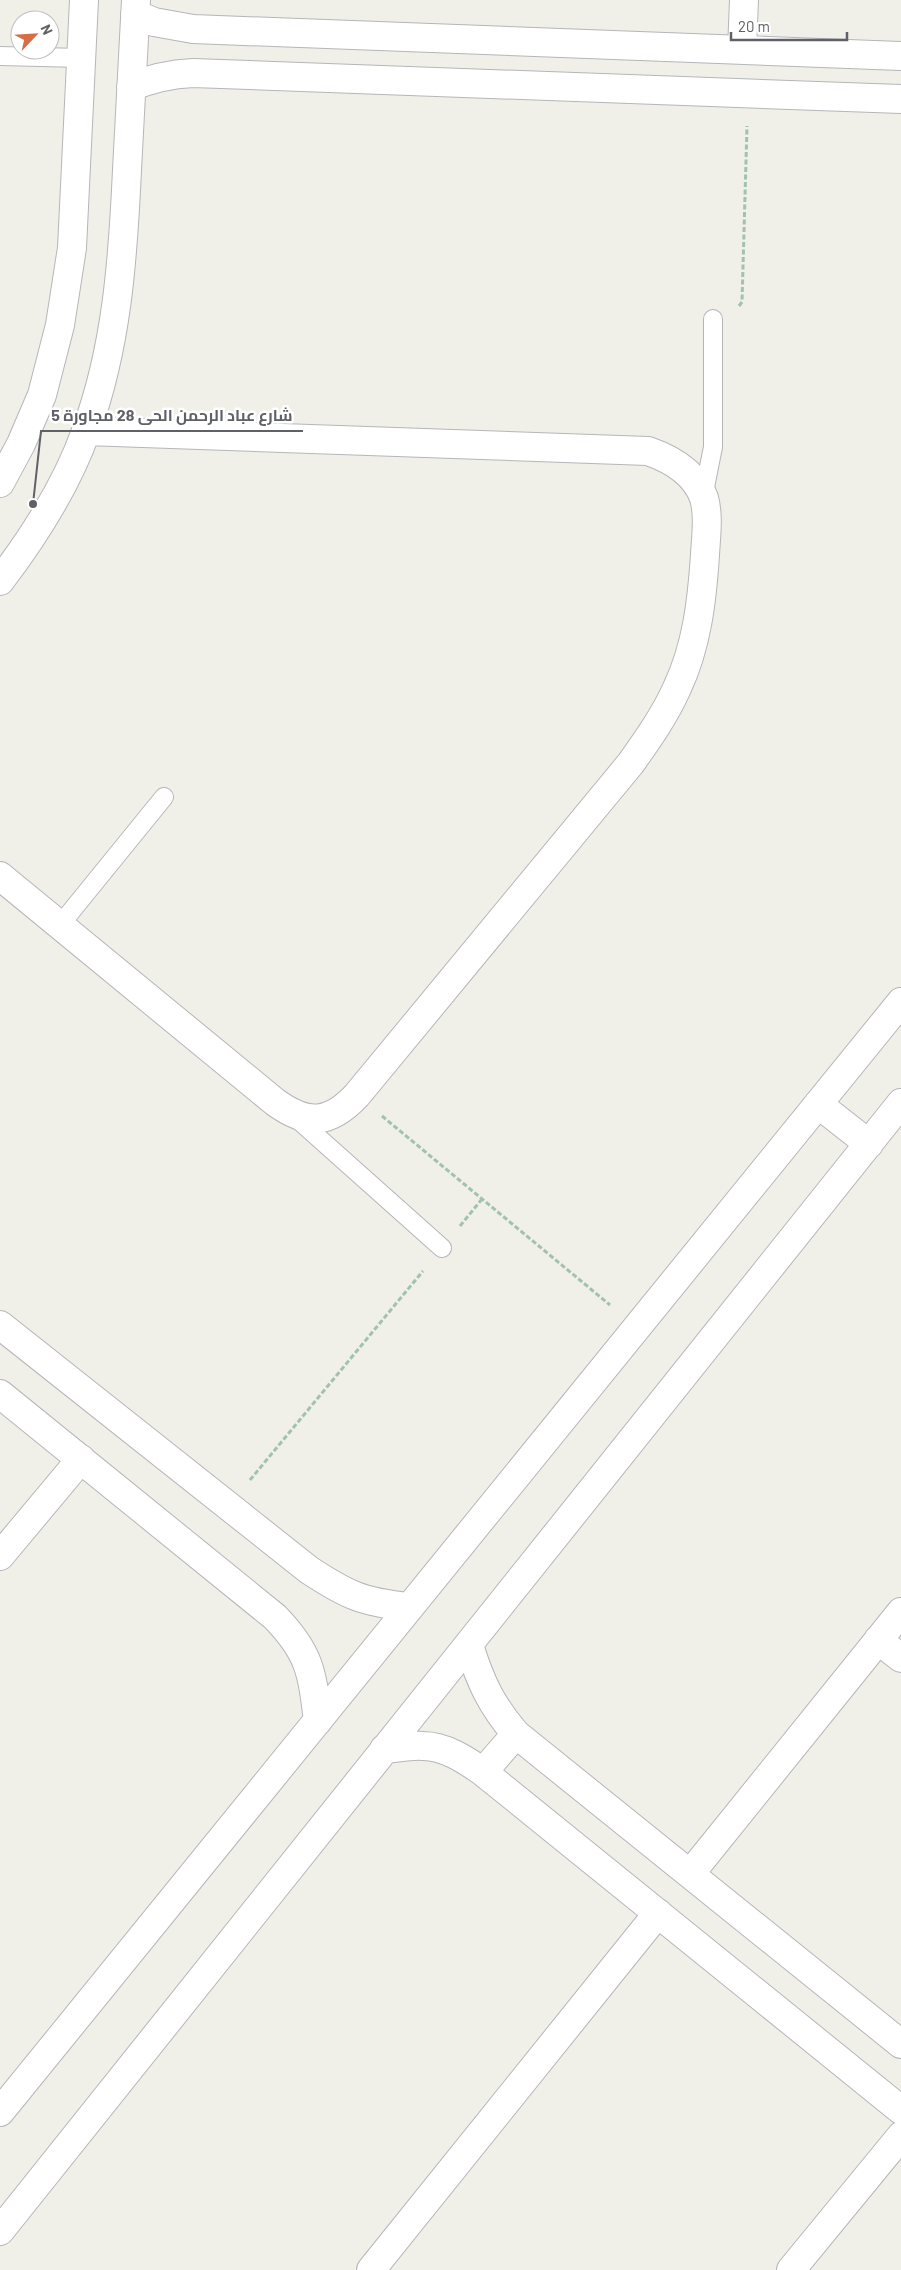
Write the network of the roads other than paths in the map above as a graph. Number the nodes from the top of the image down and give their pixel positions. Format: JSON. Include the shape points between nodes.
{"nodes":[{"id":1,"x":84,"y":0,"type":"edge"},
{"id":2,"x":744,"y":0,"type":"edge"},
{"id":3,"x":136,"y":7,"type":"edge"},
{"id":4,"x":742,"y":50,"type":"junction"},
{"id":5,"x":0,"y":56,"type":"edge"},
{"id":6,"x":901,"y":56,"type":"edge"},
{"id":7,"x":81,"y":58,"type":"junction"},
{"id":8,"x":132,"y":87,"type":"junction"},
{"id":9,"x":901,"y":99,"type":"edge"},
{"id":10,"x":713,"y":319,"type":"road end"},
{"id":11,"x":86,"y":431,"type":"junction"},
{"id":12,"x":0,"y":484,"type":"edge"},
{"id":13,"x":703,"y":497,"type":"junction"},
{"id":14,"x":0,"y":581,"type":"edge"},
{"id":15,"x":164,"y":797,"type":"dead end"},
{"id":16,"x":0,"y":876,"type":"edge"},
{"id":17,"x":60,"y":925,"type":"junction"},
{"id":18,"x":901,"y":1002,"type":"edge"},
{"id":19,"x":901,"y":1103,"type":"edge"},
{"id":20,"x":818,"y":1104,"type":"junction"},
{"id":21,"x":292,"y":1114,"type":"junction"},
{"id":22,"x":869,"y":1144,"type":"junction"},
{"id":23,"x":442,"y":1248,"type":"road end"},
{"id":24,"x":0,"y":1325,"type":"edge"},
{"id":25,"x":0,"y":1394,"type":"edge"},
{"id":26,"x":81,"y":1459,"type":"junction"},
{"id":27,"x":0,"y":1556,"type":"edge"},
{"id":28,"x":408,"y":1607,"type":"junction"},
{"id":29,"x":901,"y":1612,"type":"edge"},
{"id":30,"x":878,"y":1640,"type":"junction"},
{"id":31,"x":469,"y":1645,"type":"junction"},
{"id":32,"x":901,"y":1658,"type":"edge"},
{"id":33,"x":318,"y":1721,"type":"junction"},
{"id":34,"x":516,"y":1734,"type":"junction"},
{"id":35,"x":384,"y":1749,"type":"junction"},
{"id":36,"x":483,"y":1772,"type":"junction"},
{"id":37,"x":690,"y":1874,"type":"junction"},
{"id":38,"x":658,"y":1913,"type":"junction"},
{"id":39,"x":901,"y":2044,"type":"edge"},
{"id":40,"x":901,"y":2110,"type":"edge"},
{"id":41,"x":0,"y":2112,"type":"edge"},
{"id":42,"x":901,"y":2136,"type":"edge"},
{"id":43,"x":0,"y":2231,"type":"edge"},
{"id":44,"x":371,"y":2270,"type":"edge"},
{"id":45,"x":791,"y":2270,"type":"edge"}],
"edges":[{"from":1,"to":7,"type":"street"},
{"from":2,"to":4,"type":"street"},
{"from":3,"to":4,"type":"street","via":[[154,22],[193,29]]},
{"from":3,"to":8,"type":"street"},
{"from":4,"to":6,"type":"street"},
{"from":5,"to":7,"type":"lane"},
{"from":7,"to":12,"type":"street","via":[[72,248],[60,325],[42,395]]},
{"from":8,"to":9,"type":"street","via":[[172,74],[193,73]]},
{"from":8,"to":11,"type":"street","via":[[123,258],[111,346]]},
{"from":10,"to":13,"type":"lane","via":[[713,446]]},
{"from":11,"to":13,"type":"street","via":[[648,451],[678,465],[690,476]]},
{"from":11,"to":14,"type":"street","via":[[59,490],[26,547]]},
{"from":13,"to":21,"type":"street","via":[[707,522],[702,602],[693,646],[678,688],[657,726],[631,763],[344,1109],[328,1117],[309,1119]]},
{"from":15,"to":17,"type":"lane"},
{"from":16,"to":17,"type":"street"},
{"from":17,"to":21,"type":"street"},
{"from":18,"to":20,"type":"street"},
{"from":19,"to":22,"type":"street"},
{"from":20,"to":22,"type":"street"},
{"from":20,"to":28,"type":"street"},
{"from":21,"to":23,"type":"lane"},
{"from":22,"to":31,"type":"street"},
{"from":24,"to":28,"type":"street","via":[[308,1570],[352,1596],[376,1604]]},
{"from":25,"to":26,"type":"street"},
{"from":26,"to":27,"type":"street"},
{"from":26,"to":33,"type":"street","via":[[275,1617],[294,1637],[307,1661]]},
{"from":28,"to":33,"type":"street"},
{"from":29,"to":30,"type":"street"},
{"from":30,"to":32,"type":"street"},
{"from":30,"to":37,"type":"street"},
{"from":31,"to":34,"type":"street","via":[[490,1700]]},
{"from":31,"to":35,"type":"street"},
{"from":33,"to":41,"type":"street"},
{"from":34,"to":36,"type":"street"},
{"from":34,"to":37,"type":"street"},
{"from":35,"to":36,"type":"street","via":[[424,1746],[446,1750]]},
{"from":35,"to":43,"type":"street"},
{"from":36,"to":38,"type":"street"},
{"from":37,"to":39,"type":"street"},
{"from":38,"to":40,"type":"street"},
{"from":38,"to":44,"type":"street"},
{"from":42,"to":45,"type":"street"}]}
